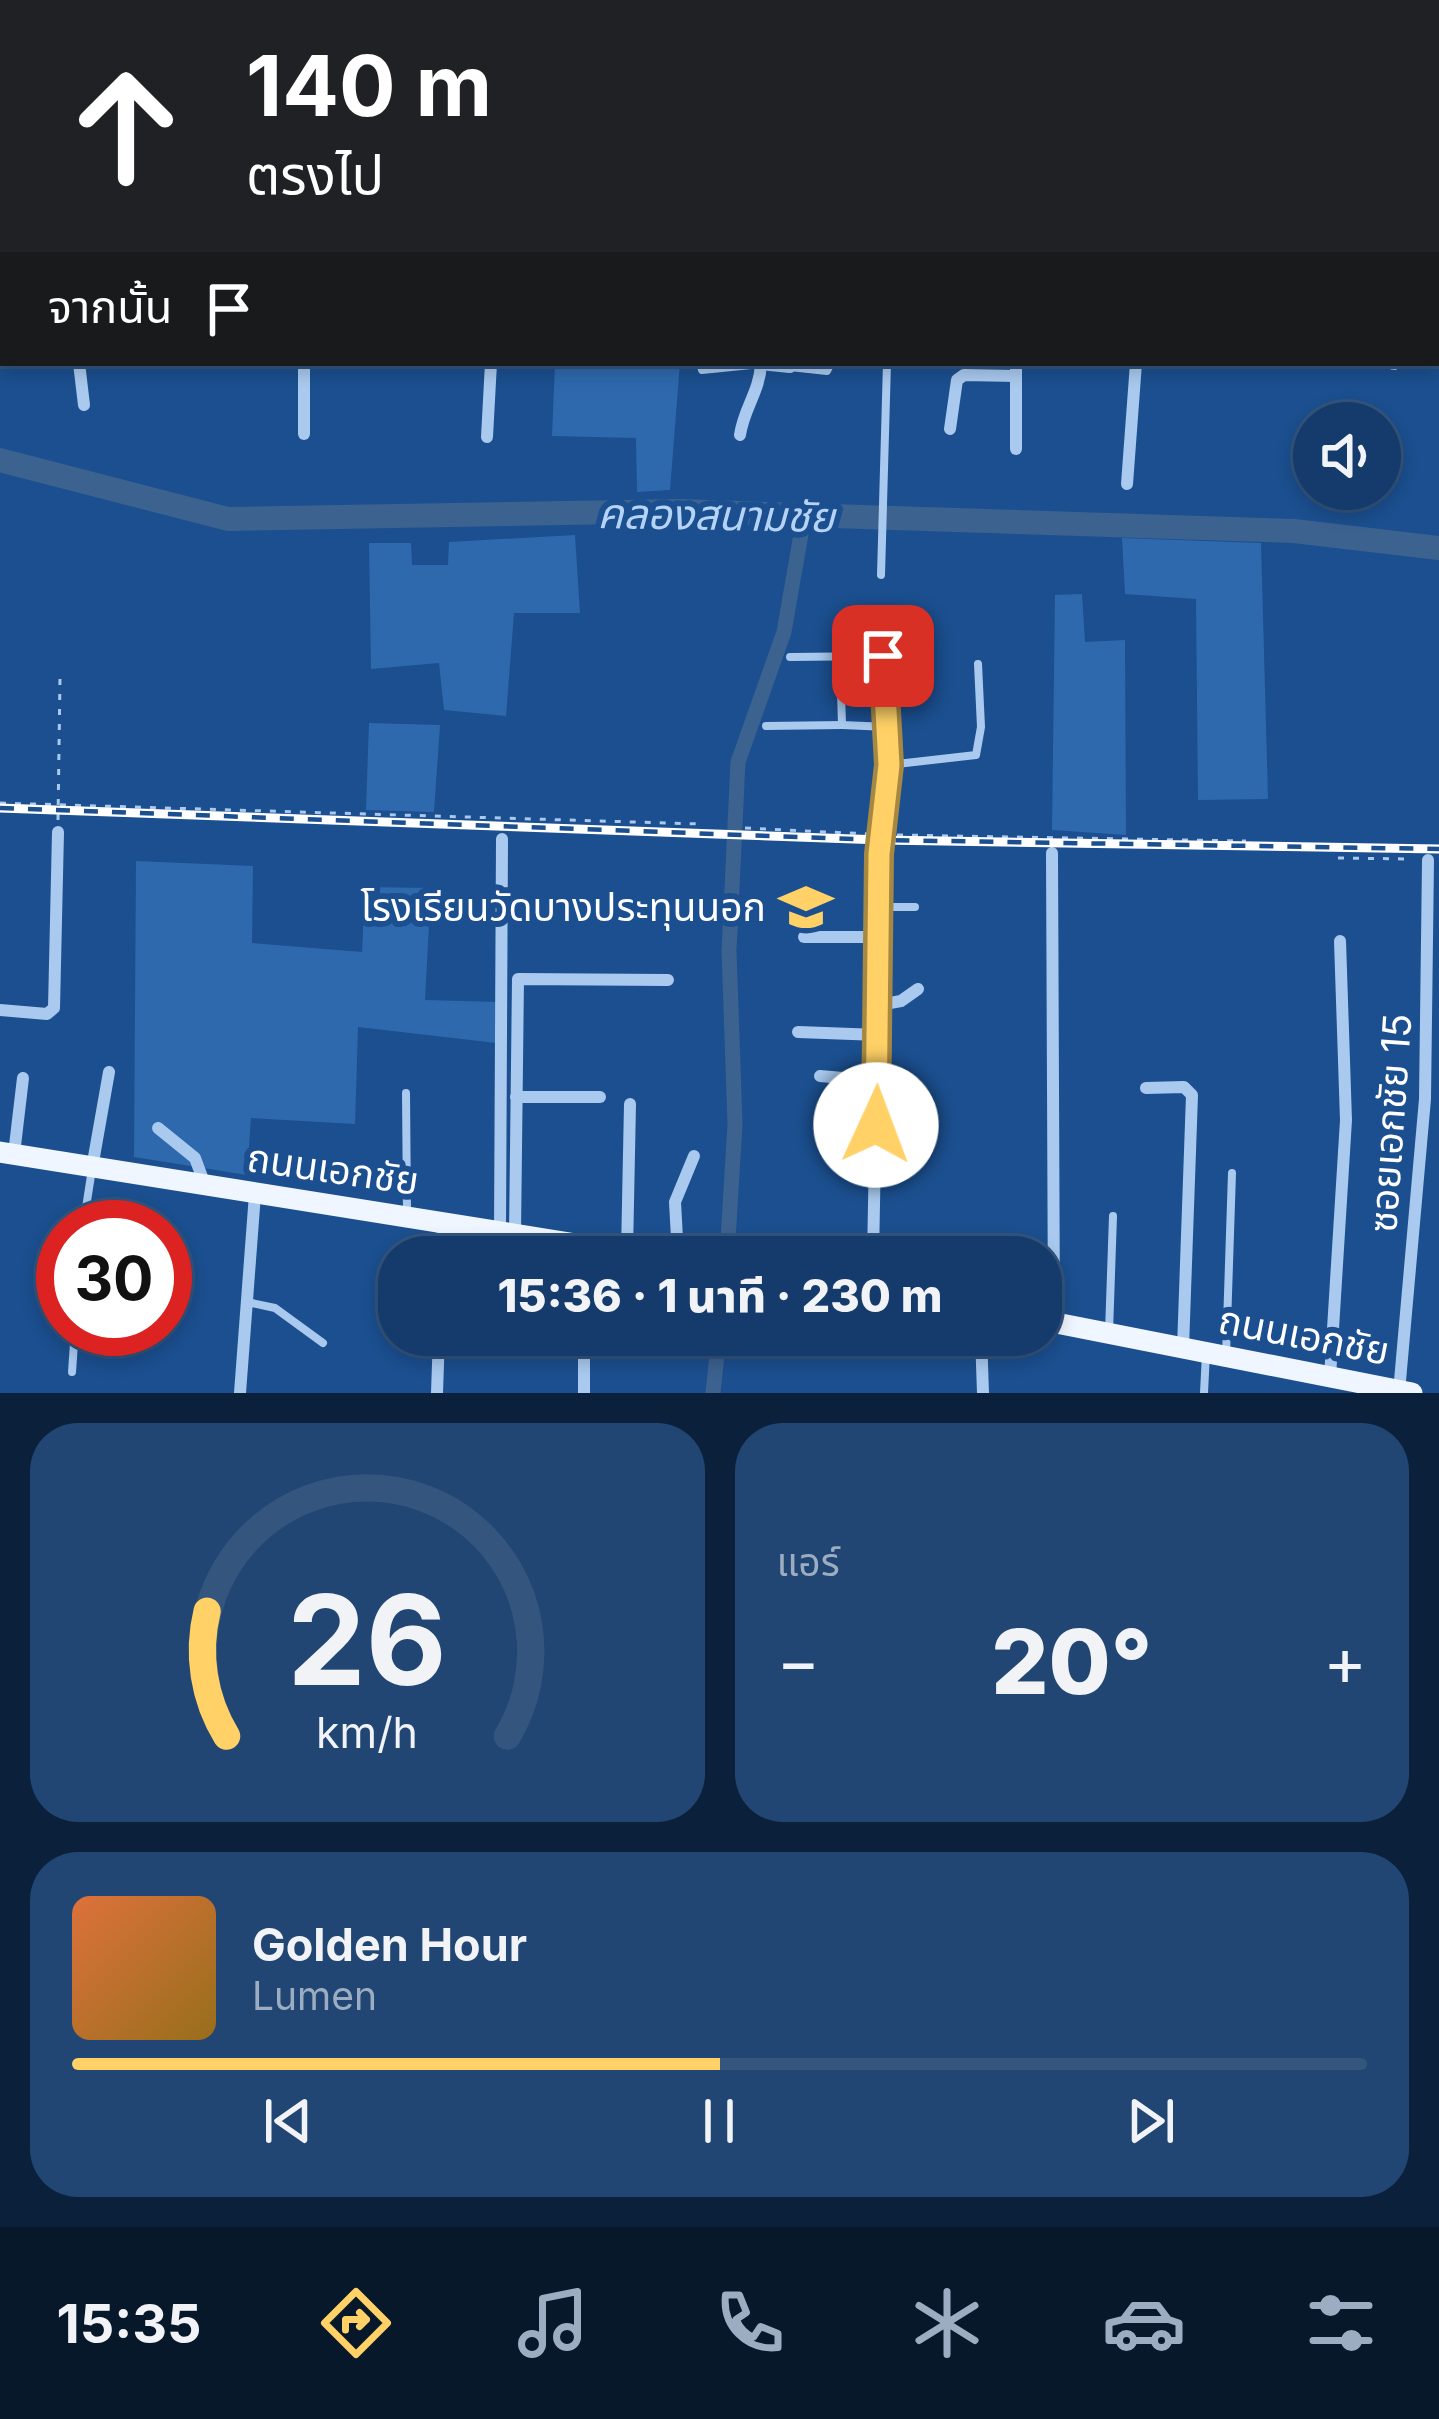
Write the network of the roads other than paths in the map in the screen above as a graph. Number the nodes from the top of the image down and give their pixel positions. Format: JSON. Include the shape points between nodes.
{"nodes":[{"id":1,"x":79,"y":366,"type":"edge"},
{"id":2,"x":304,"y":366,"type":"edge"},
{"id":3,"x":491,"y":366,"type":"edge"},
{"id":4,"x":701,"y":366,"type":"edge"},
{"id":5,"x":741,"y":366,"type":"edge"},
{"id":6,"x":761,"y":366,"type":"edge"},
{"id":7,"x":780,"y":366,"type":"edge"},
{"id":8,"x":830,"y":366,"type":"edge"},
{"id":9,"x":887,"y":366,"type":"edge"},
{"id":10,"x":1136,"y":366,"type":"edge"},
{"id":11,"x":790,"y":367,"type":"joint"},
{"id":12,"x":1016,"y":370,"type":"edge"},
{"id":13,"x":84,"y":405,"type":"dead end"},
{"id":14,"x":950,"y":429,"type":"dead end"},
{"id":15,"x":304,"y":434,"type":"dead end"},
{"id":16,"x":740,"y":435,"type":"dead end"},
{"id":17,"x":487,"y":437,"type":"dead end"},
{"id":18,"x":1016,"y":449,"type":"dead end"},
{"id":19,"x":1127,"y":484,"type":"dead end"},
{"id":20,"x":881,"y":575,"type":"dead end"},
{"id":21,"x":790,"y":657,"type":"dead end"},
{"id":22,"x":840,"y":657,"type":"junction"},
{"id":23,"x":978,"y":664,"type":"dead end"},
{"id":24,"x":842,"y":725,"type":"junction"},
{"id":25,"x":766,"y":726,"type":"dead end"},
{"id":26,"x":888,"y":727,"type":"junction"},
{"id":27,"x":889,"y":765,"type":"junction"},
{"id":28,"x":58,"y":832,"type":"road end"},
{"id":29,"x":881,"y":834,"type":"joint"},
{"id":30,"x":502,"y":838,"type":"dead end"},
{"id":31,"x":1052,"y":853,"type":"dead end"},
{"id":32,"x":1428,"y":860,"type":"road end"},
{"id":33,"x":879,"y":907,"type":"junction"},
{"id":34,"x":915,"y":907,"type":"dead end"},
{"id":35,"x":804,"y":937,"type":"dead end"},
{"id":36,"x":879,"y":937,"type":"junction"},
{"id":37,"x":1340,"y":941,"type":"dead end"},
{"id":38,"x":668,"y":980,"type":"dead end"},
{"id":39,"x":918,"y":989,"type":"dead end"},
{"id":40,"x":879,"y":1005,"type":"junction"},
{"id":41,"x":1434,"y":1006,"type":"edge"},
{"id":42,"x":0,"y":1010,"type":"edge"},
{"id":43,"x":798,"y":1032,"type":"dead end"},
{"id":44,"x":879,"y":1035,"type":"junction"},
{"id":45,"x":1433,"y":1063,"type":"edge"},
{"id":46,"x":109,"y":1072,"type":"dead end"},
{"id":47,"x":820,"y":1076,"type":"dead end"},
{"id":48,"x":23,"y":1078,"type":"dead end"},
{"id":49,"x":878,"y":1081,"type":"junction"},
{"id":50,"x":1146,"y":1088,"type":"dead end"},
{"id":51,"x":406,"y":1093,"type":"dead end"},
{"id":52,"x":517,"y":1097,"type":"junction"},
{"id":53,"x":600,"y":1097,"type":"dead end"},
{"id":54,"x":630,"y":1104,"type":"dead end"},
{"id":55,"x":158,"y":1128,"type":"dead end"},
{"id":56,"x":7,"y":1153,"type":"edge"},
{"id":57,"x":694,"y":1156,"type":"dead end"},
{"id":58,"x":92,"y":1168,"type":"junction"},
{"id":59,"x":1232,"y":1173,"type":"dead end"},
{"id":60,"x":205,"y":1186,"type":"junction"},
{"id":61,"x":255,"y":1194,"type":"junction"},
{"id":62,"x":87,"y":1200,"type":"edge"},
{"id":63,"x":407,"y":1216,"type":"junction"},
{"id":64,"x":1113,"y":1216,"type":"dead end"},
{"id":65,"x":443,"y":1222,"type":"junction"},
{"id":66,"x":508,"y":1232,"type":"junction"},
{"id":67,"x":443,"y":1236,"type":"edge"},
{"id":68,"x":524,"y":1236,"type":"edge"},
{"id":69,"x":628,"y":1236,"type":"edge"},
{"id":70,"x":677,"y":1236,"type":"edge"},
{"id":71,"x":874,"y":1236,"type":"edge"},
{"id":72,"x":1049,"y":1236,"type":"edge"},
{"id":73,"x":245,"y":1302,"type":"junction"},
{"id":74,"x":1062,"y":1324,"type":"edge"},
{"id":75,"x":1109,"y":1334,"type":"junction"},
{"id":76,"x":323,"y":1343,"type":"dead end"},
{"id":77,"x":1205,"y":1352,"type":"junction"},
{"id":78,"x":73,"y":1356,"type":"edge"},
{"id":79,"x":439,"y":1356,"type":"edge"},
{"id":80,"x":584,"y":1356,"type":"edge"},
{"id":81,"x":982,"y":1356,"type":"edge"},
{"id":82,"x":72,"y":1372,"type":"dead end"},
{"id":83,"x":1337,"y":1383,"type":"edge"},
{"id":84,"x":1403,"y":1392,"type":"edge"},
{"id":85,"x":240,"y":1393,"type":"edge"},
{"id":86,"x":437,"y":1393,"type":"edge"},
{"id":87,"x":584,"y":1393,"type":"edge"},
{"id":88,"x":983,"y":1393,"type":"edge"},
{"id":89,"x":1204,"y":1393,"type":"edge"}],
"edges":[{"from":1,"to":13,"type":"street"},
{"from":2,"to":15,"type":"street"},
{"from":3,"to":17,"type":"street"},
{"from":4,"to":5,"type":"lane"},
{"from":6,"to":16,"type":"street"},
{"from":7,"to":11,"type":"street"},
{"from":8,"to":11,"type":"lane"},
{"from":9,"to":20,"type":"lane"},
{"from":10,"to":19,"type":"street"},
{"from":12,"to":14,"type":"street","via":[[957,380]]},
{"from":12,"to":18,"type":"street"},
{"from":21,"to":22,"type":"lane"},
{"from":22,"to":24,"type":"lane"},
{"from":22,"to":26,"type":"lane","via":[[883,656]]},
{"from":23,"to":27,"type":"lane","via":[[976,754]]},
{"from":24,"to":25,"type":"lane"},
{"from":24,"to":26,"type":"lane"},
{"from":26,"to":27,"type":"lane"},
{"from":27,"to":29,"type":"lane"},
{"from":28,"to":42,"type":"street","via":[[54,1008]]},
{"from":29,"to":33,"type":"street"},
{"from":30,"to":66,"type":"street"},
{"from":31,"to":72,"type":"street"},
{"from":32,"to":41,"type":"street","name":"ซอยเอกชัย 15"},
{"from":33,"to":34,"type":"lane"},
{"from":33,"to":36,"type":"street"},
{"from":35,"to":36,"type":"street"},
{"from":36,"to":40,"type":"street"},
{"from":37,"to":83,"type":"street","via":[[1346,1120]]},
{"from":38,"to":52,"type":"street","via":[[518,979]]},
{"from":39,"to":40,"type":"street"},
{"from":40,"to":44,"type":"street"},
{"from":41,"to":45,"type":"street","name":"ซอยเอกชัย 15"},
{"from":43,"to":44,"type":"street"},
{"from":44,"to":49,"type":"street"},
{"from":45,"to":84,"type":"street","name":"ซอยเอกชัย 15"},
{"from":46,"to":58,"type":"street"},
{"from":47,"to":49,"type":"street"},
{"from":48,"to":56,"type":"street"},
{"from":49,"to":71,"type":"street"},
{"from":50,"to":77,"type":"street","via":[[1184,1087],[1192,1095]]},
{"from":51,"to":63,"type":"lane"},
{"from":52,"to":53,"type":"street"},
{"from":52,"to":66,"type":"street"},
{"from":54,"to":69,"type":"street"},
{"from":55,"to":60,"type":"street","via":[[195,1158]]},
{"from":56,"to":58,"type":"main road","name":"ถนนเอกชัย"},
{"from":57,"to":70,"type":"street","via":[[675,1202]]},
{"from":58,"to":60,"type":"main road","name":"ถนนเอกชัย"},
{"from":58,"to":62,"type":"lane"},
{"from":59,"to":77,"type":"lane"},
{"from":60,"to":61,"type":"main road","name":"ถนนเอกชัย"},
{"from":61,"to":63,"type":"main road","name":"ถนนเอกชัย"},
{"from":61,"to":73,"type":"street"},
{"from":63,"to":65,"type":"main road","name":"ถนนเอกชัย"},
{"from":64,"to":75,"type":"lane"},
{"from":65,"to":66,"type":"main road","name":"ถนนเอกชัย"},
{"from":65,"to":67,"type":"street"},
{"from":66,"to":68,"type":"main road","name":"ถนนเอกชัย"},
{"from":73,"to":76,"type":"lane","via":[[275,1308]]},
{"from":73,"to":85,"type":"street"},
{"from":74,"to":75,"type":"main road","name":"ถนนเอกชัย"},
{"from":75,"to":77,"type":"main road","name":"ถนนเอกชัย"},
{"from":77,"to":83,"type":"main road","name":"ถนนเอกชัย"},
{"from":77,"to":89,"type":"lane"},
{"from":78,"to":82,"type":"lane"},
{"from":79,"to":86,"type":"street"},
{"from":80,"to":87,"type":"street"},
{"from":81,"to":88,"type":"street"},
{"from":83,"to":84,"type":"main road","name":"ถนนเอกชัย"}]}
